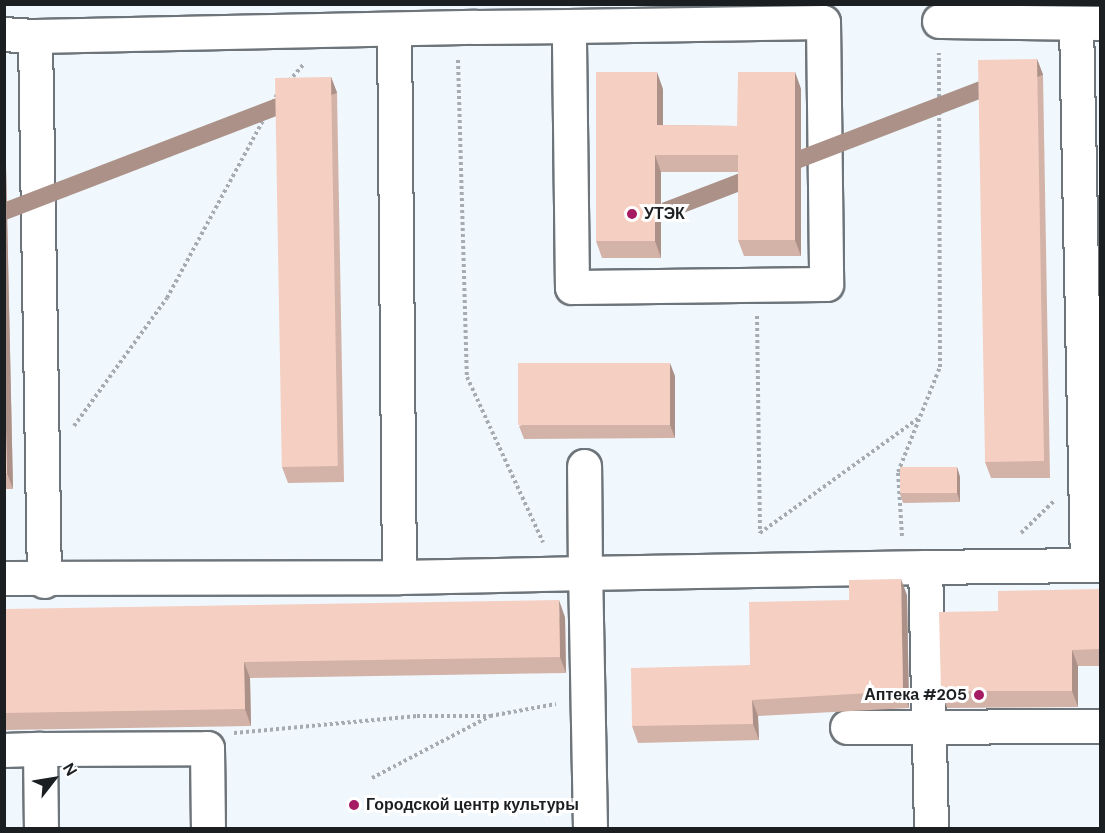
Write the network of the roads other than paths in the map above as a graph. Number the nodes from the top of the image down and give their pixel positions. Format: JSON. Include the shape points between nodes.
{"nodes":[{"id":1,"x":957,"y":15,"type":"edge"},
{"id":2,"x":444,"y":21,"type":"edge"},
{"id":3,"x":1088,"y":23,"type":"edge"},
{"id":4,"x":569,"y":26,"type":"junction"},
{"id":5,"x":394,"y":31,"type":"junction"},
{"id":6,"x":20,"y":35,"type":"edge"},
{"id":7,"x":584,"y":466,"type":"dead end"},
{"id":8,"x":1094,"y":565,"type":"edge"},
{"id":9,"x":914,"y":568,"type":"junction"},
{"id":10,"x":571,"y":573,"type":"junction"},
{"id":11,"x":399,"y":577,"type":"junction"},
{"id":12,"x":4,"y":578,"type":"edge"},
{"id":13,"x":44,"y":581,"type":"junction"},
{"id":14,"x":1101,"y":726,"type":"edge"},
{"id":15,"x":847,"y":727,"type":"dead end"},
{"id":16,"x":931,"y":727,"type":"junction"},
{"id":17,"x":40,"y":749,"type":"junction"},
{"id":18,"x":4,"y":750,"type":"edge"},
{"id":19,"x":41,"y":828,"type":"edge"},
{"id":20,"x":208,"y":828,"type":"edge"},
{"id":21,"x":590,"y":828,"type":"edge"},
{"id":22,"x":931,"y":828,"type":"edge"}],
"edges":[{"from":1,"to":3,"type":"lane"},
{"from":2,"to":4,"type":"lane"},
{"from":2,"to":5,"type":"lane"},
{"from":3,"to":8,"type":"lane"},
{"from":4,"to":4,"type":"lane","via":[[823,22],[826,284],[572,287]]},
{"from":5,"to":6,"type":"lane"},
{"from":5,"to":11,"type":"lane"},
{"from":6,"to":13,"type":"lane"},
{"from":7,"to":10,"type":"lane"},
{"from":8,"to":9,"type":"lane"},
{"from":9,"to":10,"type":"lane"},
{"from":9,"to":16,"type":"lane"},
{"from":10,"to":11,"type":"lane"},
{"from":10,"to":21,"type":"lane","via":[[586,699]]},
{"from":11,"to":13,"type":"lane"},
{"from":12,"to":13,"type":"lane"},
{"from":14,"to":16,"type":"lane"},
{"from":15,"to":16,"type":"lane"},
{"from":16,"to":22,"type":"lane"},
{"from":17,"to":18,"type":"lane"},
{"from":17,"to":19,"type":"lane"},
{"from":17,"to":20,"type":"lane","via":[[207,748]]}]}
